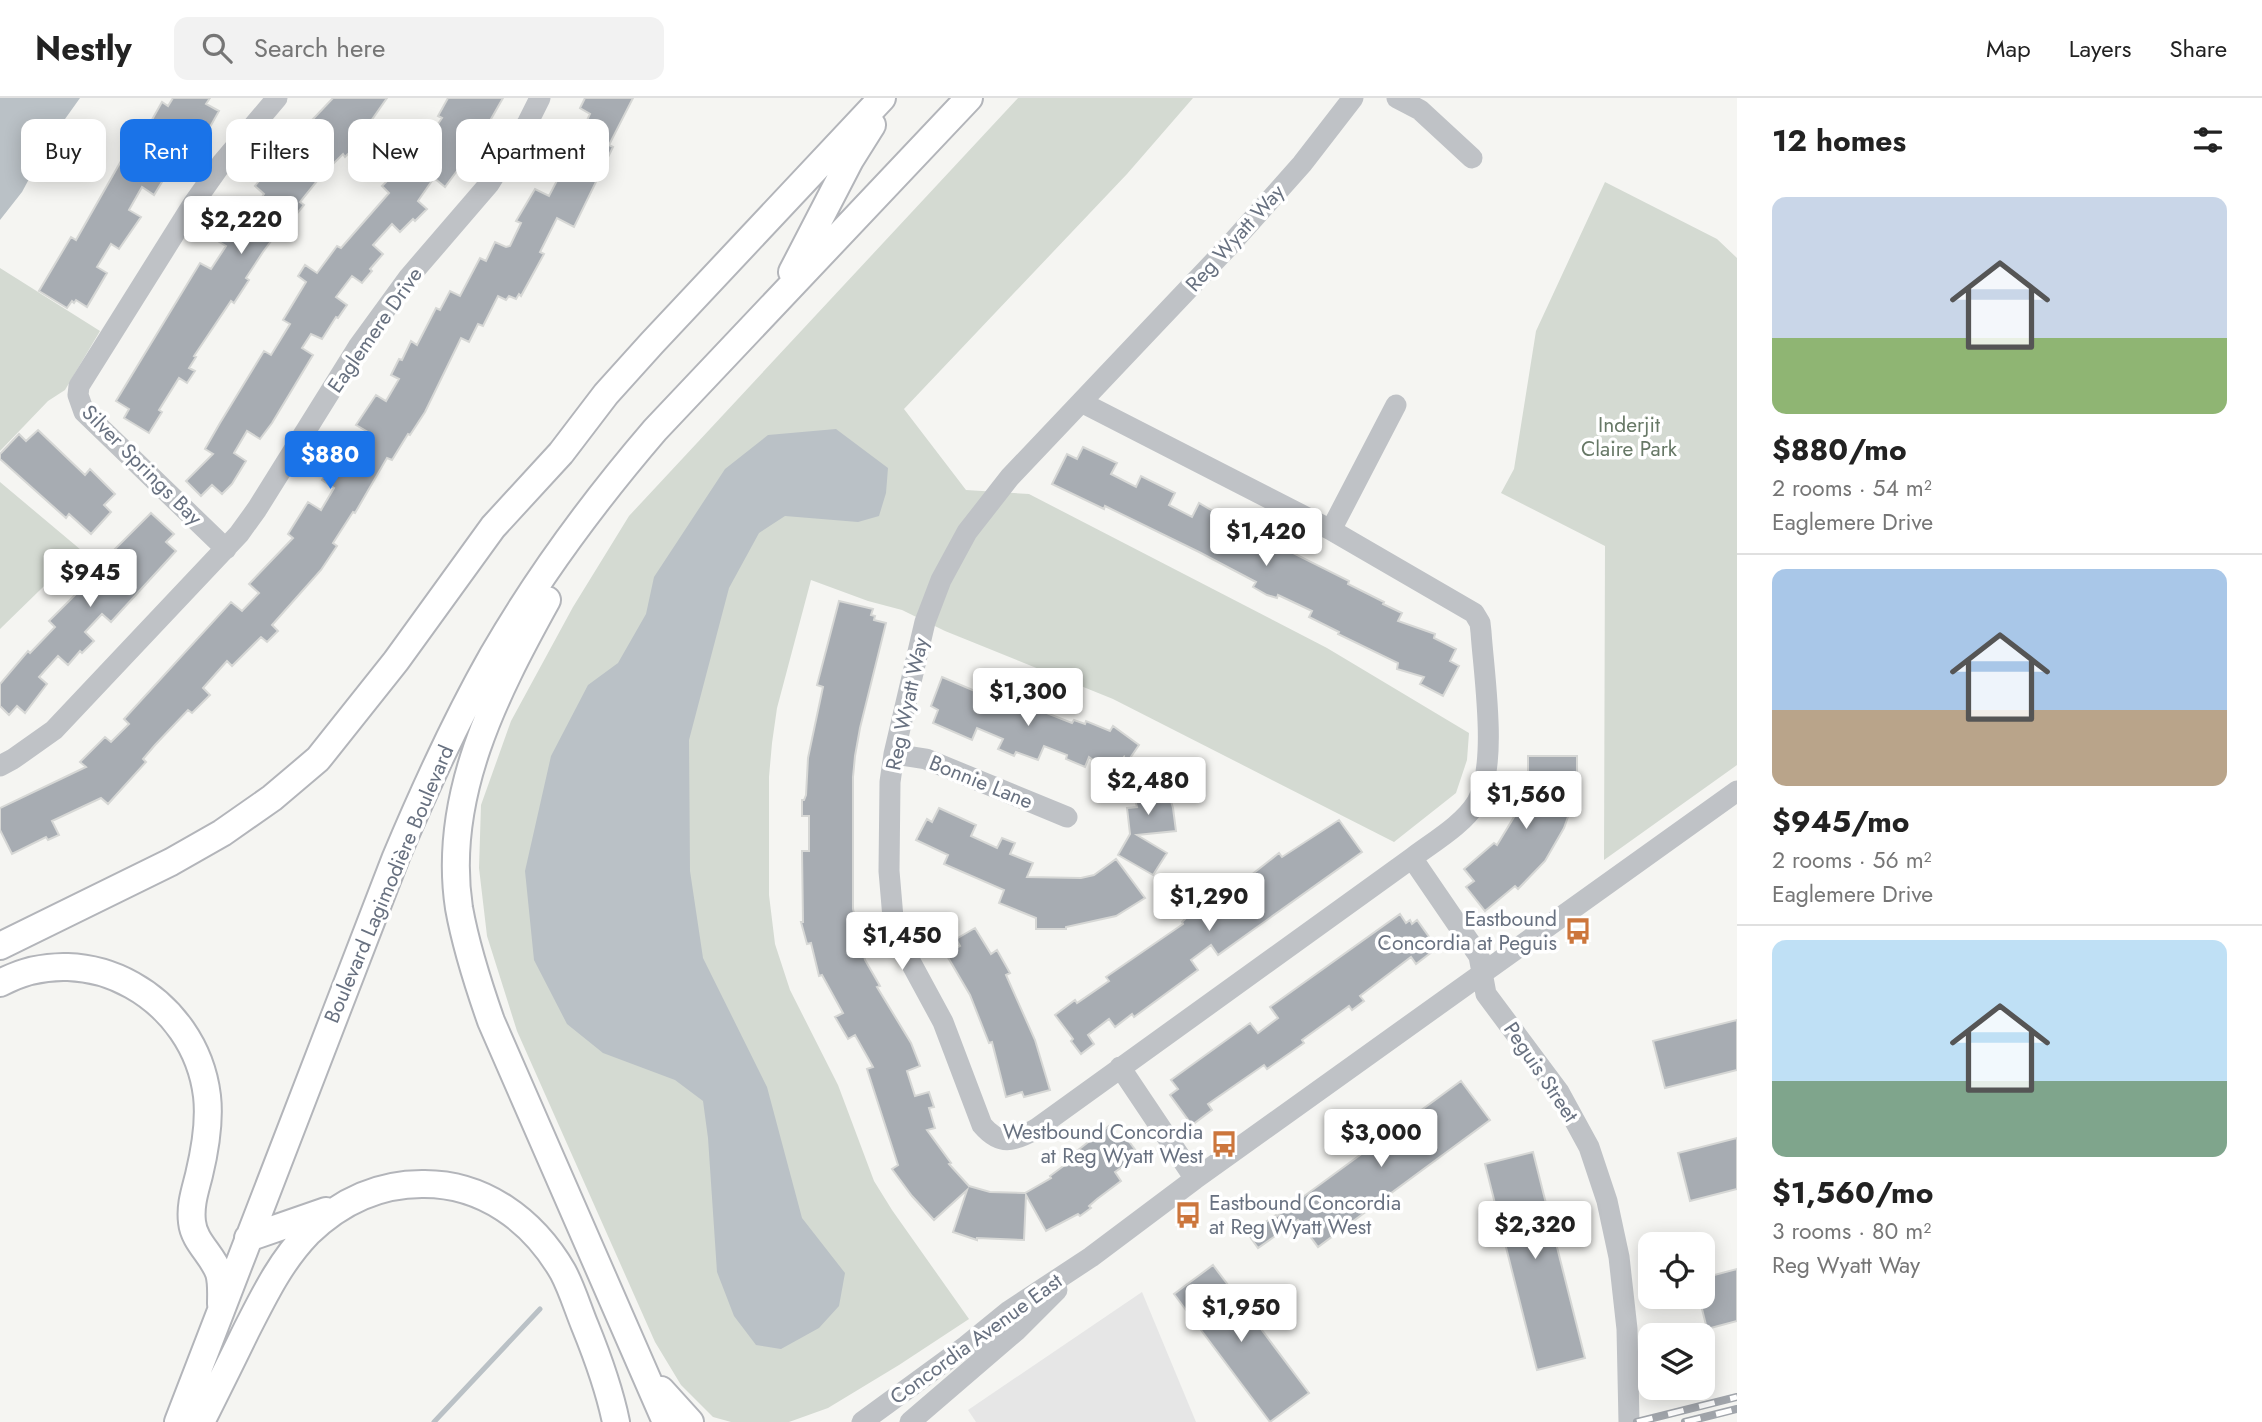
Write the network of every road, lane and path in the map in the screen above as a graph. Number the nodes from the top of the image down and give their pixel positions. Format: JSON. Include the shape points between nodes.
{"nodes":[{"id":1,"x":277,"y":98,"type":"edge"},
{"id":2,"x":540,"y":98,"type":"edge"},
{"id":3,"x":882,"y":98,"type":"edge"},
{"id":4,"x":892,"y":98,"type":"edge"},
{"id":5,"x":969,"y":98,"type":"edge"},
{"id":6,"x":1353,"y":98,"type":"edge"},
{"id":7,"x":1397,"y":98,"type":"edge"},
{"id":8,"x":1472,"y":158,"type":"dead end"},
{"id":9,"x":775,"y":303,"type":"junction"},
{"id":10,"x":1081,"y":402,"type":"junction"},
{"id":11,"x":1396,"y":405,"type":"dead end"},
{"id":12,"x":611,"y":482,"type":"junction"},
{"id":13,"x":1331,"y":530,"type":"junction"},
{"id":14,"x":226,"y":549,"type":"junction"},
{"id":15,"x":894,"y":754,"type":"junction"},
{"id":16,"x":0,"y":766,"type":"edge"},
{"id":17,"x":1737,"y":791,"type":"edge"},
{"id":18,"x":1067,"y":817,"type":"dead end"},
{"id":19,"x":1412,"y":858,"type":"junction"},
{"id":20,"x":0,"y":946,"type":"edge"},
{"id":21,"x":1481,"y":973,"type":"junction"},
{"id":22,"x":0,"y":983,"type":"edge"},
{"id":23,"x":1120,"y":1067,"type":"junction"},
{"id":24,"x":1195,"y":1179,"type":"junction"},
{"id":25,"x":344,"y":1205,"type":"junction"},
{"id":26,"x":248,"y":1238,"type":"junction"},
{"id":27,"x":1091,"y":1257,"type":"junction"},
{"id":28,"x":220,"y":1311,"type":"junction"},
{"id":29,"x":641,"y":1363,"type":"junction"},
{"id":30,"x":609,"y":1387,"type":"junction"},
{"id":31,"x":178,"y":1422,"type":"edge"},
{"id":32,"x":201,"y":1422,"type":"edge"},
{"id":33,"x":616,"y":1422,"type":"edge"},
{"id":34,"x":625,"y":1422,"type":"edge"},
{"id":35,"x":666,"y":1422,"type":"edge"},
{"id":36,"x":690,"y":1422,"type":"edge"},
{"id":37,"x":862,"y":1422,"type":"edge"},
{"id":38,"x":910,"y":1422,"type":"edge"},
{"id":39,"x":1629,"y":1422,"type":"edge"}],
"edges":[{"from":1,"to":14,"type":"street","name":"Silver Springs Bay","via":[[193,204],[79,386],[84,412]]},
{"from":2,"to":14,"type":"street","name":"Eaglemere Drive","via":[[489,184],[383,311],[257,509]]},
{"from":3,"to":20,"type":"main road","via":[[606,394],[561,453],[493,527],[397,661],[318,759],[222,833]]},
{"from":4,"to":9,"type":"main road","name":"Boulevard Lagimodière Boulevard","via":[[860,143]]},
{"from":5,"to":9,"type":"main road","name":"Boulevard Lagimodière Boulevard"},
{"from":6,"to":10,"type":"street","name":"Reg Wyatt Way","via":[[1302,164]]},
{"from":7,"to":8,"type":"street","via":[[1420,110]]},
{"from":9,"to":12,"type":"main road","name":"Boulevard Lagimodière Boulevard"},
{"from":10,"to":13,"type":"street","name":"Reg Wyatt Way"},
{"from":10,"to":15,"type":"street","name":"Reg Wyatt Way","via":[[1010,477],[967,532],[942,579],[925,622]]},
{"from":11,"to":13,"type":"street"},
{"from":12,"to":26,"type":"main road","name":"Boulevard Lagimodière Boulevard","via":[[493,654],[425,788]]},
{"from":12,"to":29,"type":"main road","via":[[507,672],[482,732],[462,806],[456,876],[472,965],[491,1021]]},
{"from":13,"to":19,"type":"street","name":"Reg Wyatt Way","via":[[1467,608],[1480,622],[1488,738],[1486,777],[1476,803]]},
{"from":14,"to":16,"type":"street","name":"Eaglemere Drive","via":[[54,730]]},
{"from":15,"to":18,"type":"street","name":"Bonnie Lane","via":[[926,759]]},
{"from":15,"to":23,"type":"street","name":"Reg Wyatt Way","via":[[889,824],[893,918],[904,950],[943,1021],[982,1125],[992,1137],[1008,1141],[1025,1135]]},
{"from":17,"to":21,"type":"street","name":"Concordia Avenue East"},
{"from":19,"to":21,"type":"street","via":[[1479,956]]},
{"from":19,"to":23,"type":"street","name":"Reg Wyatt Way"},
{"from":21,"to":24,"type":"street","name":"Concordia Avenue East"},
{"from":21,"to":39,"type":"street","name":"Peguis Street","via":[[1486,994],[1559,1092],[1589,1147],[1600,1179],[1624,1296]]},
{"from":22,"to":28,"type":"main road","via":[[40,969],[98,971],[128,981],[173,1017],[189,1041],[207,1096],[204,1154],[191,1220],[221,1280]]},
{"from":23,"to":24,"type":"street"},
{"from":24,"to":27,"type":"street","name":"Concordia Avenue East"},
{"from":25,"to":26,"type":"main road"},
{"from":25,"to":30,"type":"main road","via":[[382,1188],[438,1183],[494,1200],[519,1217],[538,1235],[564,1275]]},
{"from":25,"to":32,"type":"main road","via":[[309,1233],[272,1279]]},
{"from":26,"to":28,"type":"main road","name":"Boulevard Lagimodière Boulevard"},
{"from":27,"to":37,"type":"street","name":"Concordia Avenue East","via":[[1009,1311]]},
{"from":27,"to":38,"type":"street","name":"Concordia Avenue East","via":[[1016,1331]]},
{"from":28,"to":31,"type":"main road","name":"Boulevard Lagimodière Boulevard"},
{"from":29,"to":35,"type":"main road"},
{"from":29,"to":36,"type":"main road"},
{"from":30,"to":33,"type":"main road"},
{"from":30,"to":34,"type":"main road"}]}
